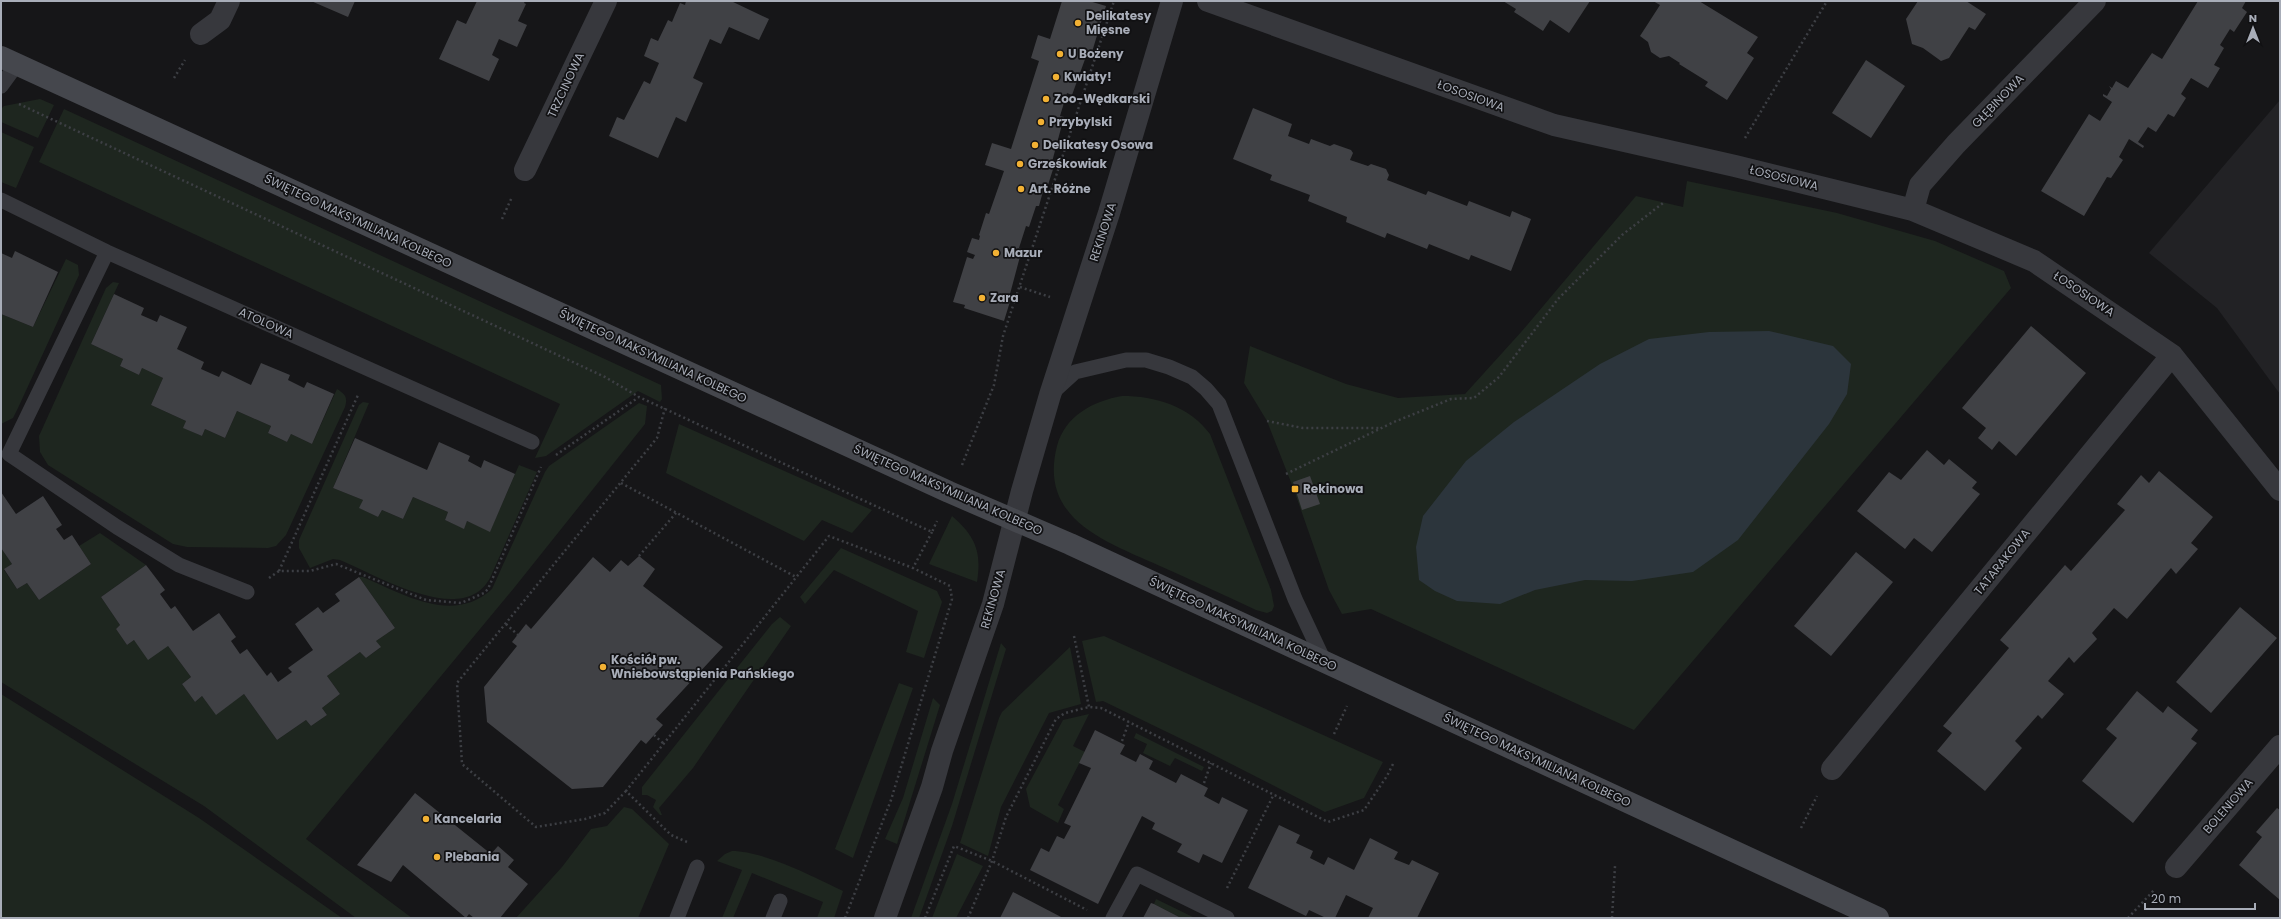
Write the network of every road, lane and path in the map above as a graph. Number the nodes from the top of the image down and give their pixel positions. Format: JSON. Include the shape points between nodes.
{"nodes":[{"id":1,"x":229,"y":1,"type":"edge"},
{"id":2,"x":606,"y":1,"type":"edge"},
{"id":3,"x":1172,"y":1,"type":"edge"},
{"id":4,"x":1208,"y":1,"type":"edge"},
{"id":5,"x":1827,"y":1,"type":"edge"},
{"id":6,"x":2095,"y":1,"type":"edge"},
{"id":7,"x":201,"y":34,"type":"dead end"},
{"id":8,"x":9,"y":60,"type":"edge"},
{"id":9,"x":1,"y":86,"type":"edge"},
{"id":10,"x":15,"y":103,"type":"dead end"},
{"id":11,"x":1744,"y":139,"type":"dead end"},
{"id":12,"x":526,"y":170,"type":"dead end"},
{"id":13,"x":1053,"y":186,"type":"dead end"},
{"id":14,"x":1075,"y":194,"type":"dead end"},
{"id":15,"x":1,"y":200,"type":"edge"},
{"id":16,"x":1663,"y":203,"type":"dead end"},
{"id":17,"x":1913,"y":210,"type":"junction"},
{"id":18,"x":107,"y":252,"type":"junction"},
{"id":19,"x":1020,"y":287,"type":"dead end"},
{"id":20,"x":1056,"y":300,"type":"dead end"},
{"id":21,"x":2172,"y":355,"type":"junction"},
{"id":22,"x":361,"y":389,"type":"dead end"},
{"id":23,"x":1050,"y":395,"type":"junction"},
{"id":24,"x":639,"y":397,"type":"dead end"},
{"id":25,"x":665,"y":408,"type":"dead end"},
{"id":26,"x":1267,"y":421,"type":"dead end"},
{"id":27,"x":1383,"y":428,"type":"junction"},
{"id":28,"x":532,"y":442,"type":"dead end"},
{"id":29,"x":5,"y":452,"type":"edge"},
{"id":30,"x":535,"y":466,"type":"dead end"},
{"id":31,"x":540,"y":469,"type":"dead end"},
{"id":32,"x":1286,"y":474,"type":"dead end"},
{"id":33,"x":621,"y":483,"type":"junction"},
{"id":34,"x":2280,"y":490,"type":"edge"},
{"id":35,"x":676,"y":513,"type":"junction"},
{"id":36,"x":1016,"y":520,"type":"junction"},
{"id":37,"x":932,"y":532,"type":"dead end"},
{"id":38,"x":639,"y":556,"type":"dead end"},
{"id":39,"x":913,"y":568,"type":"junction"},
{"id":40,"x":280,"y":571,"type":"dead end"},
{"id":41,"x":796,"y":577,"type":"junction"},
{"id":42,"x":247,"y":592,"type":"dead end"},
{"id":43,"x":506,"y":624,"type":"junction"},
{"id":44,"x":518,"y":635,"type":"dead end"},
{"id":45,"x":1074,"y":636,"type":"dead end"},
{"id":46,"x":1325,"y":663,"type":"junction"},
{"id":47,"x":1348,"y":703,"type":"dead end"},
{"id":48,"x":1089,"y":707,"type":"junction"},
{"id":49,"x":1129,"y":722,"type":"junction"},
{"id":50,"x":1334,"y":734,"type":"dead end"},
{"id":51,"x":654,"y":735,"type":"dead end"},
{"id":52,"x":1122,"y":741,"type":"dead end"},
{"id":53,"x":664,"y":744,"type":"junction"},
{"id":54,"x":2280,"y":746,"type":"edge"},
{"id":55,"x":1394,"y":762,"type":"dead end"},
{"id":56,"x":1211,"y":763,"type":"junction"},
{"id":57,"x":1832,"y":769,"type":"joint"},
{"id":58,"x":1204,"y":783,"type":"dead end"},
{"id":59,"x":626,"y":791,"type":"junction"},
{"id":60,"x":1274,"y":794,"type":"junction"},
{"id":61,"x":1801,"y":828,"type":"dead end"},
{"id":62,"x":690,"y":843,"type":"dead end"},
{"id":63,"x":992,"y":861,"type":"junction"},
{"id":64,"x":1615,"y":866,"type":"dead end"},
{"id":65,"x":697,"y":867,"type":"dead end"},
{"id":66,"x":2176,"y":867,"type":"joint"},
{"id":67,"x":780,"y":901,"type":"dead end"},
{"id":68,"x":1090,"y":911,"type":"dead end"},
{"id":69,"x":1221,"y":915,"type":"edge"},
{"id":70,"x":677,"y":918,"type":"edge"},
{"id":71,"x":773,"y":918,"type":"edge"},
{"id":72,"x":845,"y":918,"type":"edge"},
{"id":73,"x":885,"y":918,"type":"edge"},
{"id":74,"x":925,"y":918,"type":"edge"},
{"id":75,"x":968,"y":918,"type":"edge"},
{"id":76,"x":1113,"y":918,"type":"edge"},
{"id":77,"x":1612,"y":918,"type":"edge"},
{"id":78,"x":1878,"y":918,"type":"edge"},
{"id":79,"x":2128,"y":918,"type":"edge"}],
"edges":[{"from":1,"to":7,"type":"street","via":[[220,20]]},
{"from":2,"to":12,"type":"street","name":"TRZCINOWA"},
{"from":3,"to":23,"type":"street","name":"REKINOWA","via":[[1111,206]]},
{"from":4,"to":17,"type":"street","name":"ŁOSOSIOWA","via":[[1554,125]]},
{"from":5,"to":11,"type":"path"},
{"from":6,"to":17,"type":"street","name":"GŁĘBINOWA","via":[[1956,144],[1920,185]]},
{"from":8,"to":9,"type":"lane"},
{"from":8,"to":36,"type":"main road","name":"ŚWIĘTEGO MAKSYMILIANA KOLBEGO","via":[[948,492]]},
{"from":10,"to":24,"type":"path","via":[[598,374]]},
{"from":13,"to":14,"type":"path"},
{"from":15,"to":18,"type":"lane","name":"ATOLOWA"},
{"from":16,"to":27,"type":"path","via":[[1622,234],[1558,299],[1499,377],[1474,398],[1451,399]]},
{"from":17,"to":21,"type":"street","name":"ŁOSOSIOWA","via":[[2034,261]]},
{"from":18,"to":28,"type":"lane","name":"ATOLOWA"},
{"from":18,"to":29,"type":"lane"},
{"from":19,"to":20,"type":"path"},
{"from":21,"to":34,"type":"street","name":"ŁOSOSIOWA"},
{"from":21,"to":57,"type":"street","name":"TATARAKOWA"},
{"from":22,"to":40,"type":"path"},
{"from":23,"to":36,"type":"street","name":"REKINOWA"},
{"from":23,"to":46,"type":"lane","via":[[1075,372],[1126,360],[1146,360],[1169,367],[1192,377],[1206,389],[1219,404],[1295,599]]},
{"from":25,"to":33,"type":"path","via":[[657,438]]},
{"from":26,"to":27,"type":"path","via":[[1303,428]]},
{"from":27,"to":32,"type":"path"},
{"from":29,"to":42,"type":"lane","via":[[117,527],[179,564]]},
{"from":30,"to":31,"type":"path"},
{"from":33,"to":35,"type":"path"},
{"from":33,"to":43,"type":"path"},
{"from":35,"to":38,"type":"path"},
{"from":35,"to":41,"type":"path"},
{"from":36,"to":46,"type":"main road","name":"ŚWIĘTEGO MAKSYMILIANA KOLBEGO"},
{"from":36,"to":73,"type":"street","name":"REKINOWA","via":[[983,633]]},
{"from":37,"to":39,"type":"path"},
{"from":39,"to":41,"type":"path","via":[[829,536]]},
{"from":39,"to":72,"type":"path","via":[[950,586],[952,599],[891,800]]},
{"from":41,"to":53,"type":"path"},
{"from":43,"to":44,"type":"path"},
{"from":43,"to":59,"type":"path","via":[[457,684],[462,764],[536,827],[605,813]]},
{"from":45,"to":48,"type":"path"},
{"from":46,"to":78,"type":"main road","name":"ŚWIĘTEGO MAKSYMILIANA KOLBEGO"},
{"from":47,"to":50,"type":"path"},
{"from":48,"to":49,"type":"path","via":[[1101,708]]},
{"from":48,"to":63,"type":"path","via":[[1066,713],[1056,720],[1006,817]]},
{"from":49,"to":52,"type":"path"},
{"from":49,"to":56,"type":"path"},
{"from":51,"to":53,"type":"path"},
{"from":53,"to":59,"type":"path"},
{"from":54,"to":66,"type":"street","name":"BOLENIOWA"},
{"from":55,"to":60,"type":"path","via":[[1364,810],[1328,822]]},
{"from":56,"to":58,"type":"path"},
{"from":56,"to":60,"type":"path"},
{"from":57,"to":61,"type":"path"},
{"from":59,"to":62,"type":"path","via":[[671,835]]},
{"from":60,"to":69,"type":"path"},
{"from":63,"to":68,"type":"path"},
{"from":63,"to":74,"type":"path","via":[[954,846]]},
{"from":63,"to":75,"type":"path"},
{"from":64,"to":77,"type":"path"},
{"from":65,"to":70,"type":"lane"},
{"from":66,"to":79,"type":"path"},
{"from":67,"to":71,"type":"lane"},
{"from":69,"to":76,"type":"lane","via":[[1137,874]]}]}
